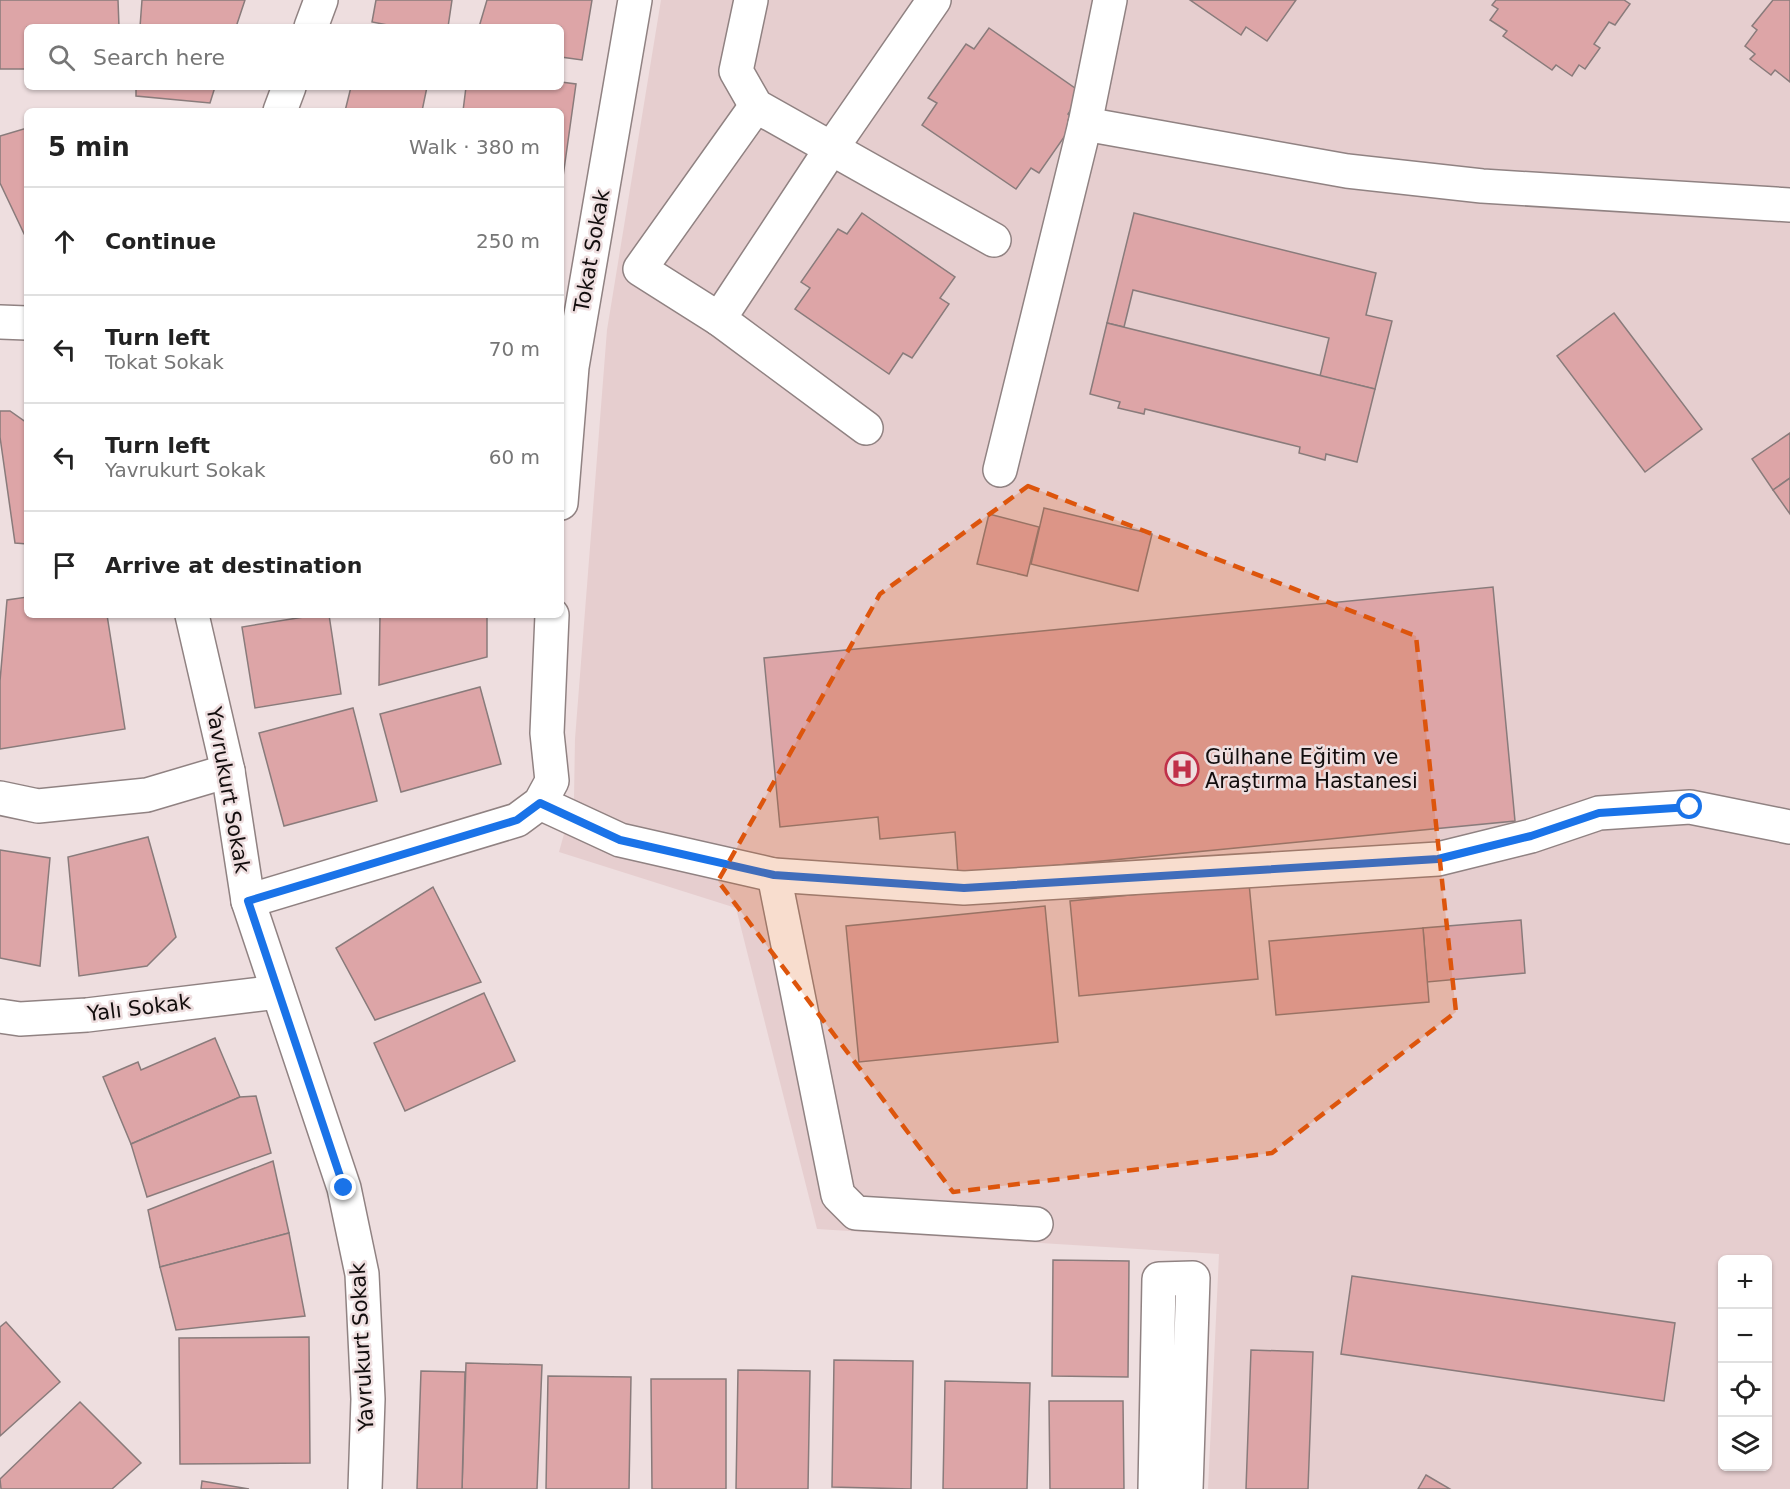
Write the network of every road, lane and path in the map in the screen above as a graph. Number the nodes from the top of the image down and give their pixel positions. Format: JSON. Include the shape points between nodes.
{"nodes":[{"id":1,"x":321,"y":0,"type":"edge"},
{"id":2,"x":636,"y":0,"type":"edge"},
{"id":3,"x":751,"y":0,"type":"edge"},
{"id":4,"x":934,"y":0,"type":"edge"},
{"id":5,"x":1110,"y":0,"type":"edge"},
{"id":6,"x":312,"y":24,"type":"edge"},
{"id":7,"x":288,"y":90,"type":"edge"},
{"id":8,"x":756,"y":106,"type":"junction"},
{"id":9,"x":281,"y":108,"type":"edge"},
{"id":10,"x":1085,"y":124,"type":"junction"},
{"id":11,"x":831,"y":148,"type":"junction"},
{"id":12,"x":1790,"y":205,"type":"edge"},
{"id":13,"x":994,"y":240,"type":"dead end"},
{"id":14,"x":719,"y":319,"type":"junction"},
{"id":15,"x":0,"y":322,"type":"edge"},
{"id":16,"x":24,"y":323,"type":"edge"},
{"id":17,"x":866,"y":428,"type":"dead end"},
{"id":18,"x":564,"y":466,"type":"edge"},
{"id":19,"x":1000,"y":470,"type":"dead end"},
{"id":20,"x":193,"y":618,"type":"edge"},
{"id":21,"x":552,"y":618,"type":"edge"},
{"id":22,"x":228,"y":771,"type":"junction"},
{"id":23,"x":0,"y":798,"type":"edge"},
{"id":24,"x":540,"y":803,"type":"junction"},
{"id":25,"x":1790,"y":827,"type":"edge"},
{"id":26,"x":774,"y":875,"type":"junction"},
{"id":27,"x":248,"y":901,"type":"junction"},
{"id":28,"x":278,"y":992,"type":"junction"},
{"id":29,"x":0,"y":1016,"type":"edge"},
{"id":30,"x":1036,"y":1224,"type":"dead end"},
{"id":31,"x":365,"y":1489,"type":"edge"},
{"id":32,"x":1155,"y":1489,"type":"edge"},
{"id":33,"x":1186,"y":1489,"type":"edge"}],
"edges":[{"from":1,"to":6,"type":"street"},
{"from":2,"to":18,"type":"street","name":"Tokat Sokak","via":[[572,367]]},
{"from":3,"to":8,"type":"street","via":[[736,71]]},
{"from":4,"to":11,"type":"street"},
{"from":5,"to":10,"type":"street"},
{"from":7,"to":9,"type":"street"},
{"from":8,"to":11,"type":"street"},
{"from":8,"to":14,"type":"street","via":[[640,269]]},
{"from":10,"to":12,"type":"street","via":[[1358,172],[1482,186]]},
{"from":10,"to":19,"type":"street"},
{"from":11,"to":13,"type":"street"},
{"from":11,"to":14,"type":"street"},
{"from":14,"to":17,"type":"street"},
{"from":15,"to":16,"type":"street"},
{"from":20,"to":22,"type":"street","name":"Yavrukurt Sokak"},
{"from":21,"to":24,"type":"street","via":[[547,733],[552,781]]},
{"from":22,"to":23,"type":"street","via":[[147,795],[38,806]]},
{"from":22,"to":27,"type":"street","name":"Yavrukurt Sokak"},
{"from":24,"to":26,"type":"street","via":[[620,840]]},
{"from":24,"to":27,"type":"street","via":[[517,820]]},
{"from":25,"to":26,"type":"street","via":[[1690,807],[1599,813],[1531,836],[1438,859],[964,888]]},
{"from":26,"to":30,"type":"street","via":[[838,1195],[856,1213]]},
{"from":27,"to":28,"type":"street","name":"Yavrukurt Sokak"},
{"from":28,"to":29,"type":"street","name":"Yalı Sokak","via":[[87,1015],[20,1019]]},
{"from":28,"to":31,"type":"street","name":"Yavrukurt Sokak","via":[[344,1188],[362,1274],[368,1399]]},
{"from":32,"to":33,"type":"street","via":[[1159,1279],[1193,1278]]}]}
